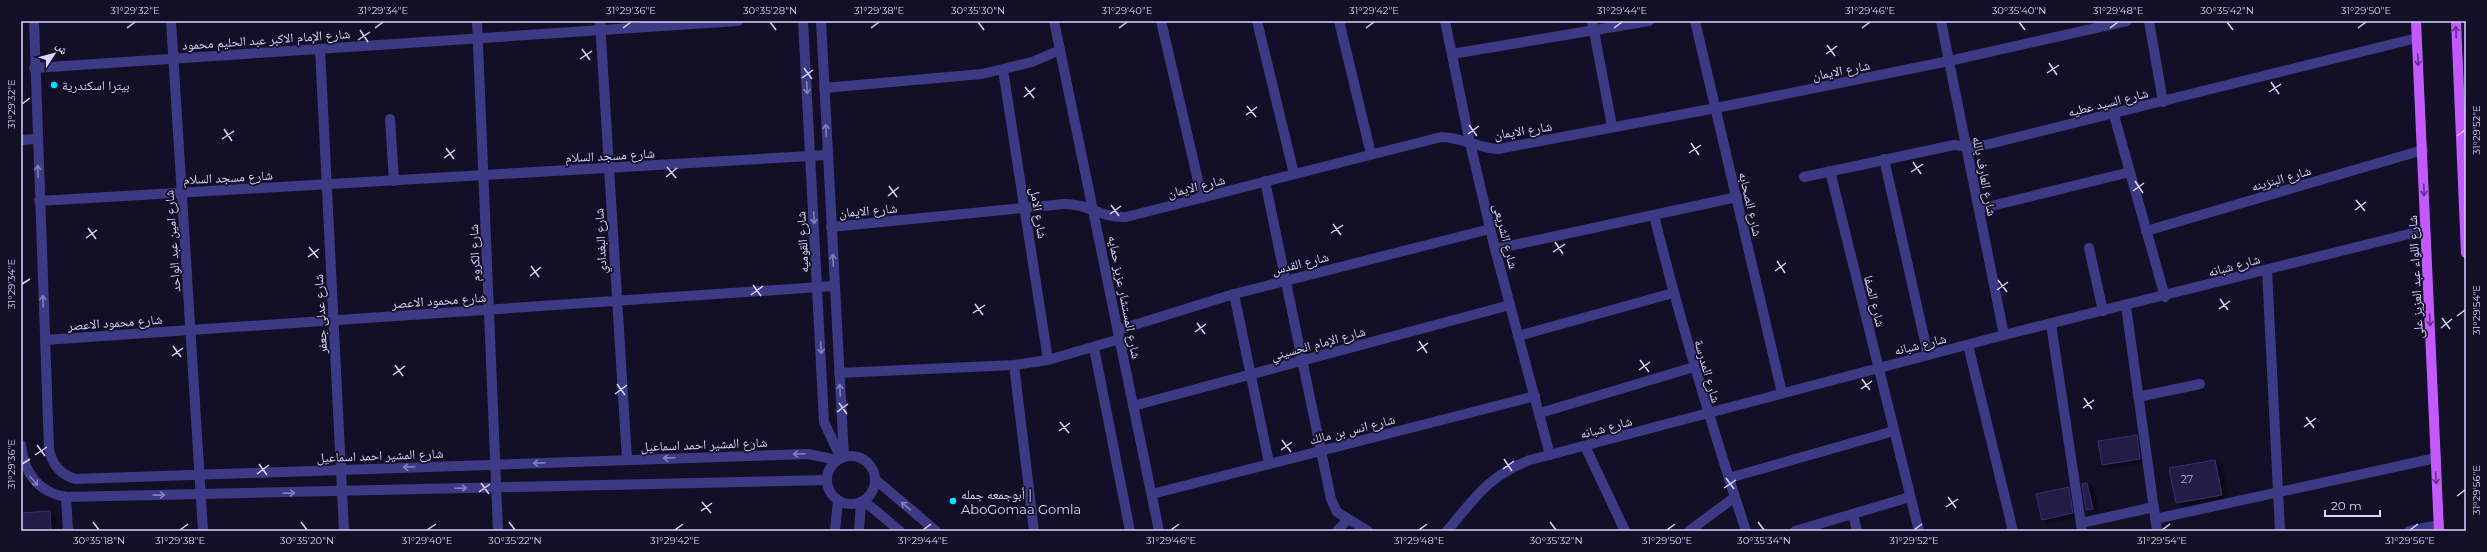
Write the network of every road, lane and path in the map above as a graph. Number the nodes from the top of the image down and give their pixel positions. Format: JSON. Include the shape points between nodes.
{"nodes":[{"id":1,"x":34,"y":21,"type":"edge"},
{"id":2,"x":171,"y":21,"type":"edge"},
{"id":3,"x":477,"y":21,"type":"edge"},
{"id":4,"x":738,"y":21,"type":"edge"},
{"id":5,"x":803,"y":21,"type":"edge"},
{"id":6,"x":820,"y":21,"type":"edge"},
{"id":7,"x":1054,"y":21,"type":"edge"},
{"id":8,"x":1161,"y":21,"type":"edge"},
{"id":9,"x":1257,"y":21,"type":"edge"},
{"id":10,"x":1339,"y":21,"type":"edge"},
{"id":11,"x":1445,"y":21,"type":"edge"},
{"id":12,"x":1649,"y":21,"type":"edge"},
{"id":13,"x":1695,"y":21,"type":"edge"},
{"id":14,"x":1941,"y":21,"type":"edge"},
{"id":15,"x":2127,"y":21,"type":"edge"},
{"id":16,"x":2148,"y":21,"type":"edge"},
{"id":17,"x":2416,"y":21,"type":"edge"},
{"id":18,"x":2456,"y":21,"type":"edge"},
{"id":19,"x":600,"y":26,"type":"edge"},
{"id":20,"x":1593,"y":26,"type":"edge"},
{"id":21,"x":478,"y":38,"type":"junction"},
{"id":22,"x":2417,"y":38,"type":"junction"},
{"id":23,"x":320,"y":49,"type":"junction"},
{"id":24,"x":1060,"y":50,"type":"junction"},
{"id":25,"x":1452,"y":54,"type":"junction"},
{"id":26,"x":173,"y":58,"type":"junction"},
{"id":27,"x":1949,"y":61,"type":"junction"},
{"id":28,"x":34,"y":68,"type":"junction"},
{"id":29,"x":1003,"y":70,"type":"junction"},
{"id":30,"x":824,"y":88,"type":"junction"},
{"id":31,"x":2462,"y":90,"type":"edge"},
{"id":32,"x":2163,"y":102,"type":"junction"},
{"id":33,"x":1716,"y":108,"type":"junction"},
{"id":34,"x":2114,"y":115,"type":"junction"},
{"id":35,"x":390,"y":118,"type":"dead end"},
{"id":36,"x":1612,"y":126,"type":"junction"},
{"id":37,"x":36,"y":139,"type":"junction"},
{"id":38,"x":21,"y":140,"type":"edge"},
{"id":39,"x":1470,"y":143,"type":"junction"},
{"id":40,"x":1966,"y":146,"type":"junction"},
{"id":41,"x":2423,"y":150,"type":"junction"},
{"id":42,"x":1371,"y":154,"type":"junction"},
{"id":43,"x":827,"y":155,"type":"junction"},
{"id":44,"x":2464,"y":155,"type":"edge"},
{"id":45,"x":810,"y":156,"type":"junction"},
{"id":46,"x":1884,"y":160,"type":"junction"},
{"id":47,"x":609,"y":168,"type":"junction"},
{"id":48,"x":1830,"y":171,"type":"junction"},
{"id":49,"x":2130,"y":172,"type":"junction"},
{"id":50,"x":1294,"y":174,"type":"junction"},
{"id":51,"x":484,"y":175,"type":"junction"},
{"id":52,"x":1804,"y":177,"type":"dead end"},
{"id":53,"x":394,"y":181,"type":"junction"},
{"id":54,"x":1265,"y":181,"type":"junction"},
{"id":55,"x":327,"y":185,"type":"junction"},
{"id":56,"x":182,"y":193,"type":"junction"},
{"id":57,"x":1736,"y":197,"type":"junction"},
{"id":58,"x":1202,"y":198,"type":"junction"},
{"id":59,"x":39,"y":202,"type":"junction"},
{"id":60,"x":1979,"y":208,"type":"junction"},
{"id":61,"x":1025,"y":209,"type":"junction"},
{"id":62,"x":1094,"y":212,"type":"junction"},
{"id":63,"x":1654,"y":215,"type":"junction"},
{"id":64,"x":831,"y":227,"type":"junction"},
{"id":65,"x":1490,"y":229,"type":"junction"},
{"id":66,"x":2425,"y":230,"type":"junction"},
{"id":67,"x":2146,"y":231,"type":"junction"},
{"id":68,"x":2466,"y":235,"type":"edge"},
{"id":69,"x":2089,"y":248,"type":"dead end"},
{"id":70,"x":1495,"y":249,"type":"junction"},
{"id":71,"x":2466,"y":253,"type":"edge"},
{"id":72,"x":2267,"y":270,"type":"junction"},
{"id":73,"x":1286,"y":280,"type":"junction"},
{"id":74,"x":834,"y":286,"type":"junction"},
{"id":75,"x":818,"y":288,"type":"junction"},
{"id":76,"x":1673,"y":293,"type":"junction"},
{"id":77,"x":1234,"y":294,"type":"junction"},
{"id":78,"x":2165,"y":297,"type":"junction"},
{"id":79,"x":617,"y":301,"type":"junction"},
{"id":80,"x":1510,"y":305,"type":"junction"},
{"id":81,"x":2126,"y":306,"type":"junction"},
{"id":82,"x":489,"y":310,"type":"junction"},
{"id":83,"x":2103,"y":311,"type":"junction"},
{"id":84,"x":333,"y":320,"type":"junction"},
{"id":85,"x":2051,"y":324,"type":"junction"},
{"id":86,"x":190,"y":330,"type":"junction"},
{"id":87,"x":1119,"y":335,"type":"junction"},
{"id":88,"x":2004,"y":335,"type":"junction"},
{"id":89,"x":1518,"y":336,"type":"junction"},
{"id":90,"x":45,"y":340,"type":"junction"},
{"id":91,"x":1968,"y":346,"type":"junction"},
{"id":92,"x":1094,"y":348,"type":"junction"},
{"id":93,"x":1928,"y":355,"type":"junction"},
{"id":94,"x":1048,"y":360,"type":"junction"},
{"id":95,"x":1302,"y":360,"type":"junction"},
{"id":96,"x":1014,"y":365,"type":"junction"},
{"id":97,"x":1694,"y":367,"type":"junction"},
{"id":98,"x":1878,"y":368,"type":"junction"},
{"id":99,"x":839,"y":374,"type":"junction"},
{"id":100,"x":1251,"y":374,"type":"junction"},
{"id":101,"x":2200,"y":384,"type":"dead end"},
{"id":102,"x":1782,"y":393,"type":"junction"},
{"id":103,"x":1535,"y":396,"type":"junction"},
{"id":104,"x":2138,"y":397,"type":"junction"},
{"id":105,"x":1133,"y":406,"type":"junction"},
{"id":106,"x":1540,"y":413,"type":"junction"},
{"id":107,"x":1707,"y":413,"type":"junction"},
{"id":108,"x":1894,"y":431,"type":"junction"},
{"id":109,"x":21,"y":445,"type":"edge"},
{"id":110,"x":1585,"y":446,"type":"junction"},
{"id":111,"x":1320,"y":450,"type":"junction"},
{"id":112,"x":1550,"y":455,"type":"junction"},
{"id":113,"x":840,"y":458,"type":"junction"},
{"id":114,"x":2436,"y":458,"type":"junction"},
{"id":115,"x":627,"y":460,"type":"junction"},
{"id":116,"x":1269,"y":463,"type":"junction"},
{"id":117,"x":496,"y":464,"type":"junction"},
{"id":118,"x":341,"y":470,"type":"junction"},
{"id":119,"x":200,"y":474,"type":"junction"},
{"id":120,"x":1729,"y":478,"type":"junction"},
{"id":121,"x":827,"y":480,"type":"junction"},
{"id":122,"x":876,"y":480,"type":"junction"},
{"id":123,"x":496,"y":487,"type":"junction"},
{"id":124,"x":342,"y":491,"type":"junction"},
{"id":125,"x":2278,"y":492,"type":"junction"},
{"id":126,"x":200,"y":494,"type":"junction"},
{"id":127,"x":1152,"y":494,"type":"junction"},
{"id":128,"x":66,"y":497,"type":"junction"},
{"id":129,"x":1735,"y":497,"type":"junction"},
{"id":130,"x":1910,"y":497,"type":"junction"},
{"id":131,"x":838,"y":500,"type":"junction"},
{"id":132,"x":863,"y":502,"type":"junction"},
{"id":133,"x":2154,"y":507,"type":"junction"},
{"id":134,"x":1853,"y":514,"type":"junction"},
{"id":135,"x":2155,"y":519,"type":"junction"},
{"id":136,"x":1347,"y":520,"type":"junction"},
{"id":137,"x":2081,"y":527,"type":"edge"},
{"id":138,"x":2439,"y":528,"type":"edge"},
{"id":139,"x":68,"y":531,"type":"edge"},
{"id":140,"x":203,"y":531,"type":"edge"},
{"id":141,"x":344,"y":531,"type":"edge"},
{"id":142,"x":498,"y":531,"type":"edge"},
{"id":143,"x":835,"y":531,"type":"edge"},
{"id":144,"x":859,"y":531,"type":"edge"},
{"id":145,"x":900,"y":531,"type":"edge"},
{"id":146,"x":936,"y":531,"type":"edge"},
{"id":147,"x":1034,"y":531,"type":"edge"},
{"id":148,"x":1130,"y":531,"type":"edge"},
{"id":149,"x":1159,"y":531,"type":"edge"},
{"id":150,"x":1337,"y":531,"type":"edge"},
{"id":151,"x":1368,"y":531,"type":"edge"},
{"id":152,"x":1447,"y":531,"type":"edge"},
{"id":153,"x":1625,"y":531,"type":"edge"},
{"id":154,"x":1689,"y":531,"type":"edge"},
{"id":155,"x":1746,"y":531,"type":"edge"},
{"id":156,"x":1795,"y":531,"type":"edge"},
{"id":157,"x":1857,"y":531,"type":"edge"},
{"id":158,"x":1919,"y":531,"type":"edge"},
{"id":159,"x":2013,"y":531,"type":"edge"},
{"id":160,"x":2156,"y":531,"type":"edge"},
{"id":161,"x":2280,"y":531,"type":"edge"},
{"id":162,"x":2409,"y":531,"type":"edge"}],
"edges":[{"from":1,"to":28,"type":"street","name":"شارع المشير احمد اسماعيل"},
{"from":2,"to":26,"type":"street","name":"شارع امين عبد الواحد"},
{"from":3,"to":21,"type":"street","name":"شارع الكروم"},
{"from":4,"to":19,"type":"street","name":"شارع الإمام الاكبر عبد الحليم محمود"},
{"from":5,"to":45,"type":"street","name":"شارع القوميه","one_way":true},
{"from":6,"to":30,"type":"street"},
{"from":7,"to":24,"type":"street","name":"شارع المستشار عزيز حمايه"},
{"from":8,"to":58,"type":"street"},
{"from":9,"to":50,"type":"street"},
{"from":10,"to":42,"type":"street"},
{"from":11,"to":25,"type":"street","name":"شارع الشريعى"},
{"from":12,"to":20,"type":"street"},
{"from":13,"to":33,"type":"street","name":"شارع الصحابه"},
{"from":14,"to":27,"type":"street","name":"شارع العارف بالله"},
{"from":15,"to":27,"type":"street","name":"شارع الايمان"},
{"from":16,"to":32,"type":"street"},
{"from":17,"to":22,"type":"main road","name":"شارع اللواء عبد العزيز على"},
{"from":31,"to":18,"type":"main road","one_way":true},
{"from":19,"to":21,"type":"street","name":"شارع الإمام الاكبر عبد الحليم محمود"},
{"from":19,"to":47,"type":"street","name":"شارع البغدادي"},
{"from":20,"to":25,"type":"street"},
{"from":20,"to":36,"type":"street"},
{"from":21,"to":23,"type":"street","name":"شارع الإمام الاكبر عبد الحليم محمود"},
{"from":21,"to":51,"type":"street","name":"شارع الكروم"},
{"from":22,"to":32,"type":"street","name":"شارع السيد عطيه"},
{"from":22,"to":41,"type":"main road","name":"شارع اللواء عبد العزيز على","one_way":true},
{"from":23,"to":26,"type":"street","name":"شارع الإمام الاكبر عبد الحليم محمود"},
{"from":23,"to":55,"type":"street","name":"شارع عدلى جعفر"},
{"from":24,"to":29,"type":"street"},
{"from":24,"to":62,"type":"street","name":"شارع المستشار عزيز حمايه"},
{"from":25,"to":39,"type":"street","name":"شارع الشريعى"},
{"from":26,"to":28,"type":"street","name":"شارع الإمام الاكبر عبد الحليم محمود"},
{"from":26,"to":56,"type":"street","name":"شارع امين عبد الواحد"},
{"from":27,"to":33,"type":"street","name":"شارع الايمان"},
{"from":27,"to":40,"type":"street","name":"شارع العارف بالله"},
{"from":28,"to":37,"type":"street","name":"شارع المشير احمد اسماعيل"},
{"from":29,"to":30,"type":"street"},
{"from":29,"to":61,"type":"street","name":"شارع الامل"},
{"from":43,"to":30,"type":"street","one_way":true},
{"from":31,"to":44,"type":"main road"},
{"from":32,"to":34,"type":"street","name":"شارع السيد عطيه"},
{"from":33,"to":36,"type":"street","name":"شارع الايمان"},
{"from":33,"to":57,"type":"street","name":"شارع الصحابه"},
{"from":34,"to":40,"type":"street","name":"شارع السيد عطيه","via":[[1979,147]]},
{"from":34,"to":49,"type":"street"},
{"from":35,"to":53,"type":"street"},
{"from":36,"to":39,"type":"street","name":"شارع الايمان","via":[[1498,149]]},
{"from":37,"to":38,"type":"street"},
{"from":59,"to":37,"type":"street","name":"شارع المشير احمد اسماعيل","one_way":true},
{"from":39,"to":42,"type":"street","name":"شارع الايمان","via":[[1461,139],[1441,137]]},
{"from":39,"to":65,"type":"street","name":"شارع الشريعى"},
{"from":40,"to":46,"type":"street","name":"شارع السيد عطيه","via":[[1948,146]]},
{"from":40,"to":60,"type":"street","name":"شارع العارف بالله"},
{"from":41,"to":66,"type":"main road","name":"شارع اللواء عبد العزيز على","one_way":true},
{"from":41,"to":67,"type":"street","name":"شارع البنزينه"},
{"from":42,"to":50,"type":"street","name":"شارع الايمان"},
{"from":43,"to":45,"type":"street","name":"شارع مسجد السلام"},
{"from":43,"to":64,"type":"street"},
{"from":44,"to":68,"type":"main road"},
{"from":45,"to":47,"type":"street","name":"شارع مسجد السلام"},
{"from":45,"to":75,"type":"street","name":"شارع القوميه","one_way":true},
{"from":46,"to":48,"type":"street","name":"شارع السيد عطيه"},
{"from":46,"to":93,"type":"street"},
{"from":47,"to":51,"type":"street","name":"شارع مسجد السلام"},
{"from":47,"to":79,"type":"street","name":"شارع البغدادي"},
{"from":48,"to":52,"type":"street","name":"شارع السيد عطيه"},
{"from":48,"to":98,"type":"street","name":"شارع الصفا"},
{"from":49,"to":60,"type":"street"},
{"from":49,"to":67,"type":"street"},
{"from":50,"to":54,"type":"street","name":"شارع الايمان"},
{"from":51,"to":53,"type":"street","name":"شارع مسجد السلام"},
{"from":51,"to":82,"type":"street","name":"شارع الكروم"},
{"from":53,"to":55,"type":"street","name":"شارع مسجد السلام"},
{"from":54,"to":58,"type":"street","name":"شارع الايمان"},
{"from":54,"to":73,"type":"street"},
{"from":55,"to":56,"type":"street","name":"شارع مسجد السلام"},
{"from":55,"to":84,"type":"street","name":"شارع عدلى جعفر"},
{"from":56,"to":59,"type":"street","name":"شارع مسجد السلام"},
{"from":56,"to":86,"type":"street","name":"شارع امين عبد الواحد"},
{"from":57,"to":63,"type":"street"},
{"from":57,"to":102,"type":"street","name":"شارع الصحابه"},
{"from":58,"to":62,"type":"street","name":"شارع الايمان","via":[[1126,217],[1105,216]]},
{"from":90,"to":59,"type":"street","name":"شارع المشير احمد اسماعيل","one_way":true},
{"from":60,"to":88,"type":"street","name":"شارع العارف بالله"},
{"from":61,"to":62,"type":"street","name":"شارع الايمان","via":[[1075,204]]},
{"from":61,"to":64,"type":"street","name":"شارع الايمان"},
{"from":61,"to":94,"type":"street","name":"شارع الامل"},
{"from":62,"to":87,"type":"street","name":"شارع المستشار عزيز حمايه"},
{"from":63,"to":70,"type":"street"},
{"from":63,"to":76,"type":"street","name":"شارع المدرسة"},
{"from":74,"to":64,"type":"street","one_way":true},
{"from":65,"to":70,"type":"street","name":"شارع الشريعى"},
{"from":65,"to":73,"type":"street","name":"شارع القدس"},
{"from":66,"to":72,"type":"street","name":"شارع شبانه"},
{"from":66,"to":114,"type":"main road","name":"شارع اللواء عبد العزيز على","one_way":true},
{"from":67,"to":78,"type":"street"},
{"from":68,"to":71,"type":"main road"},
{"from":69,"to":83,"type":"street"},
{"from":70,"to":80,"type":"street","name":"شارع الشريعى"},
{"from":72,"to":78,"type":"street","name":"شارع شبانه"},
{"from":72,"to":125,"type":"street"},
{"from":73,"to":77,"type":"street","name":"شارع القدس"},
{"from":73,"to":95,"type":"street"},
{"from":74,"to":75,"type":"street","name":"شارع محمود الاعصر"},
{"from":74,"to":99,"type":"street"},
{"from":75,"to":79,"type":"street","name":"شارع محمود الاعصر"},
{"from":75,"to":113,"type":"street","name":"شارع القوميه","one_way":true,"via":[[824,422]]},
{"from":76,"to":89,"type":"street"},
{"from":76,"to":97,"type":"street","name":"شارع المدرسة"},
{"from":77,"to":87,"type":"street","name":"شارع القدس"},
{"from":77,"to":100,"type":"street"},
{"from":78,"to":81,"type":"street","name":"شارع شبانه"},
{"from":79,"to":82,"type":"street","name":"شارع محمود الاعصر"},
{"from":79,"to":115,"type":"street","name":"شارع البغدادي"},
{"from":80,"to":89,"type":"street","name":"شارع الشريعى"},
{"from":80,"to":95,"type":"street","name":"شارع الإمام الحسيني"},
{"from":81,"to":83,"type":"street","name":"شارع شبانه"},
{"from":81,"to":104,"type":"street"},
{"from":82,"to":84,"type":"street","name":"شارع محمود الاعصر"},
{"from":82,"to":117,"type":"street","name":"شارع الكروم"},
{"from":83,"to":85,"type":"street","name":"شارع شبانه"},
{"from":84,"to":86,"type":"street","name":"شارع محمود الاعصر"},
{"from":84,"to":118,"type":"street","name":"شارع عدلى جعفر"},
{"from":85,"to":88,"type":"street","name":"شارع شبانه"},
{"from":85,"to":137,"type":"street"},
{"from":86,"to":90,"type":"street","name":"شارع محمود الاعصر"},
{"from":86,"to":119,"type":"street","name":"شارع امين عبد الواحد"},
{"from":87,"to":92,"type":"street","name":"شارع القدس"},
{"from":87,"to":105,"type":"street","name":"شارع المستشار عزيز حمايه"},
{"from":88,"to":91,"type":"street","name":"شارع شبانه"},
{"from":89,"to":103,"type":"street","name":"شارع الشريعى"},
{"from":90,"to":119,"type":"street","name":"شارع المشير احمد اسماعيل","via":[[49,448],[60,472],[75,479]]},
{"from":91,"to":93,"type":"street","name":"شارع شبانه"},
{"from":91,"to":159,"type":"street"},
{"from":92,"to":94,"type":"street","name":"شارع القدس"},
{"from":92,"to":148,"type":"street"},
{"from":93,"to":98,"type":"street","name":"شارع شبانه"},
{"from":94,"to":96,"type":"street","name":"شارع القدس"},
{"from":95,"to":100,"type":"street","name":"شارع الإمام الحسيني"},
{"from":95,"to":111,"type":"street"},
{"from":96,"to":99,"type":"street","name":"شارع القدس"},
{"from":96,"to":147,"type":"street"},
{"from":97,"to":106,"type":"street"},
{"from":97,"to":107,"type":"street","name":"شارع المدرسة"},
{"from":98,"to":102,"type":"street","name":"شارع شبانه"},
{"from":98,"to":108,"type":"street","name":"شارع الصفا"},
{"from":113,"to":99,"type":"street","one_way":true},
{"from":100,"to":105,"type":"street","name":"شارع الإمام الحسيني"},
{"from":100,"to":116,"type":"street"},
{"from":101,"to":104,"type":"street"},
{"from":102,"to":107,"type":"street","name":"شارع شبانه"},
{"from":103,"to":106,"type":"street","name":"شارع الشريعى"},
{"from":103,"to":111,"type":"street","name":"شارع انس بن مالك"},
{"from":104,"to":133,"type":"street"},
{"from":105,"to":127,"type":"street","name":"شارع المستشار عزيز حمايه"},
{"from":106,"to":112,"type":"street","name":"شارع الشريعى"},
{"from":107,"to":110,"type":"street","name":"شارع شبانه"},
{"from":107,"to":120,"type":"street","name":"شارع المدرسة"},
{"from":108,"to":120,"type":"street"},
{"from":108,"to":130,"type":"street","name":"شارع الصفا"},
{"from":109,"to":128,"type":"street","one_way":true,"via":[[23,462],[32,479],[48,492]]},
{"from":110,"to":112,"type":"street","name":"شارع شبانه"},
{"from":110,"to":153,"type":"street"},
{"from":111,"to":116,"type":"street","name":"شارع انس بن مالك"},
{"from":111,"to":136,"type":"street","via":[[1333,506]]},
{"from":112,"to":152,"type":"street","name":"شارع شبانه","via":[[1519,464],[1488,482]]},
{"from":113,"to":115,"type":"street","name":"شارع المشير احمد اسماعيل","one_way":true,"via":[[808,454]]},
{"from":113,"to":121,"type":"street","via":[[828,472]]},
{"from":113,"to":122,"type":"street","via":[[863,458],[872,467]]},
{"from":114,"to":125,"type":"street"},
{"from":114,"to":138,"type":"main road","name":"شارع اللواء عبد العزيز على","one_way":true},
{"from":115,"to":117,"type":"street","name":"شارع المشير احمد اسماعيل","one_way":true},
{"from":116,"to":127,"type":"street","name":"شارع انس بن مالك"},
{"from":117,"to":118,"type":"street","name":"شارع المشير احمد اسماعيل","one_way":true},
{"from":117,"to":123,"type":"street","name":"شارع الكروم"},
{"from":118,"to":119,"type":"street","name":"شارع المشير احمد اسماعيل"},
{"from":118,"to":124,"type":"street","name":"شارع عدلى جعفر"},
{"from":119,"to":126,"type":"street","name":"شارع امين عبد الواحد"},
{"from":120,"to":129,"type":"street","name":"شارع المدرسة"},
{"from":121,"to":123,"type":"street"},
{"from":121,"to":131,"type":"street","via":[[832,495]]},
{"from":122,"to":132,"type":"street","via":[[873,492]]},
{"from":146,"to":122,"type":"street","one_way":true},
{"from":124,"to":123,"type":"street","one_way":true},
{"from":123,"to":142,"type":"street","name":"شارع الكروم"},
{"from":126,"to":124,"type":"street","one_way":true},
{"from":124,"to":141,"type":"street","name":"شارع عدلى جعفر"},
{"from":125,"to":135,"type":"street"},
{"from":125,"to":161,"type":"street"},
{"from":128,"to":126,"type":"street","one_way":true},
{"from":126,"to":140,"type":"street","name":"شارع امين عبد الواحد"},
{"from":127,"to":149,"type":"street","name":"شارع المستشار عزيز حمايه"},
{"from":128,"to":139,"type":"street"},
{"from":129,"to":154,"type":"street"},
{"from":129,"to":155,"type":"street","name":"شارع المدرسة"},
{"from":130,"to":134,"type":"street"},
{"from":130,"to":158,"type":"street","name":"شارع الصفا"},
{"from":131,"to":132,"type":"street","via":[[849,504]]},
{"from":131,"to":143,"type":"street"},
{"from":132,"to":144,"type":"street"},
{"from":132,"to":145,"type":"street"},
{"from":133,"to":135,"type":"street"},
{"from":133,"to":137,"type":"street"},
{"from":134,"to":156,"type":"street"},
{"from":134,"to":157,"type":"street"},
{"from":135,"to":160,"type":"street"},
{"from":136,"to":150,"type":"street"},
{"from":136,"to":151,"type":"street"},
{"from":138,"to":162,"type":"street"}]}
